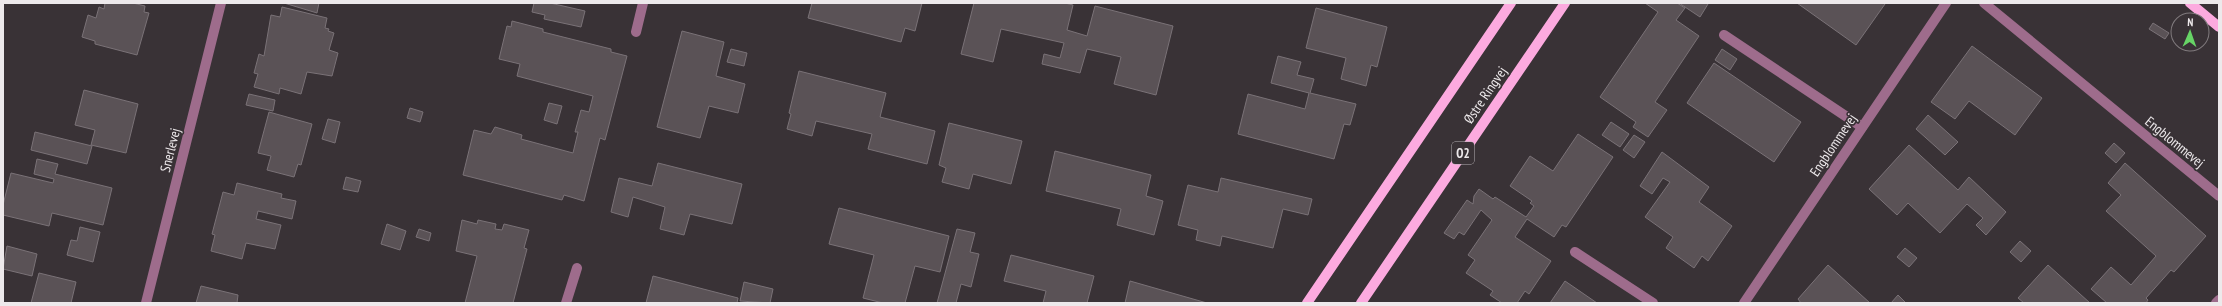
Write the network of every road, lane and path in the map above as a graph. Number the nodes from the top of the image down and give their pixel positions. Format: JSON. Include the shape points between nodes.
{"nodes":[{"id":1,"x":221,"y":3,"type":"edge"},
{"id":2,"x":643,"y":3,"type":"edge"},
{"id":3,"x":1511,"y":3,"type":"edge"},
{"id":4,"x":1565,"y":3,"type":"edge"},
{"id":5,"x":1946,"y":3,"type":"edge"},
{"id":6,"x":1984,"y":3,"type":"edge"},
{"id":7,"x":2190,"y":3,"type":"edge"},
{"id":8,"x":2219,"y":27,"type":"edge"},
{"id":9,"x":636,"y":32,"type":"dead end"},
{"id":10,"x":1724,"y":35,"type":"dead end"},
{"id":11,"x":1862,"y":127,"type":"junction"},
{"id":12,"x":2219,"y":196,"type":"edge"},
{"id":13,"x":1575,"y":252,"type":"dead end"},
{"id":14,"x":577,"y":268,"type":"dead end"},
{"id":15,"x":2219,"y":300,"type":"edge"},
{"id":16,"x":146,"y":303,"type":"edge"},
{"id":17,"x":566,"y":303,"type":"edge"},
{"id":18,"x":1308,"y":303,"type":"edge"},
{"id":19,"x":1361,"y":303,"type":"edge"},
{"id":20,"x":1653,"y":303,"type":"edge"},
{"id":21,"x":1744,"y":303,"type":"edge"},
{"id":22,"x":2216,"y":303,"type":"edge"}],
"edges":[{"from":1,"to":16,"type":"street","name":"Snerlevej"},
{"from":2,"to":9,"type":"street"},
{"from":3,"to":18,"type":"main road"},
{"from":4,"to":19,"type":"main road","name":"Østre Ringvej","number":"O2"},
{"from":5,"to":11,"type":"street","name":"Engblommevej"},
{"from":6,"to":12,"type":"street","name":"Engblommevej"},
{"from":7,"to":8,"type":"main road"},
{"from":10,"to":11,"type":"street"},
{"from":11,"to":21,"type":"street","name":"Engblommevej"},
{"from":13,"to":20,"type":"street"},
{"from":14,"to":17,"type":"street"},
{"from":15,"to":22,"type":"street"}]}
